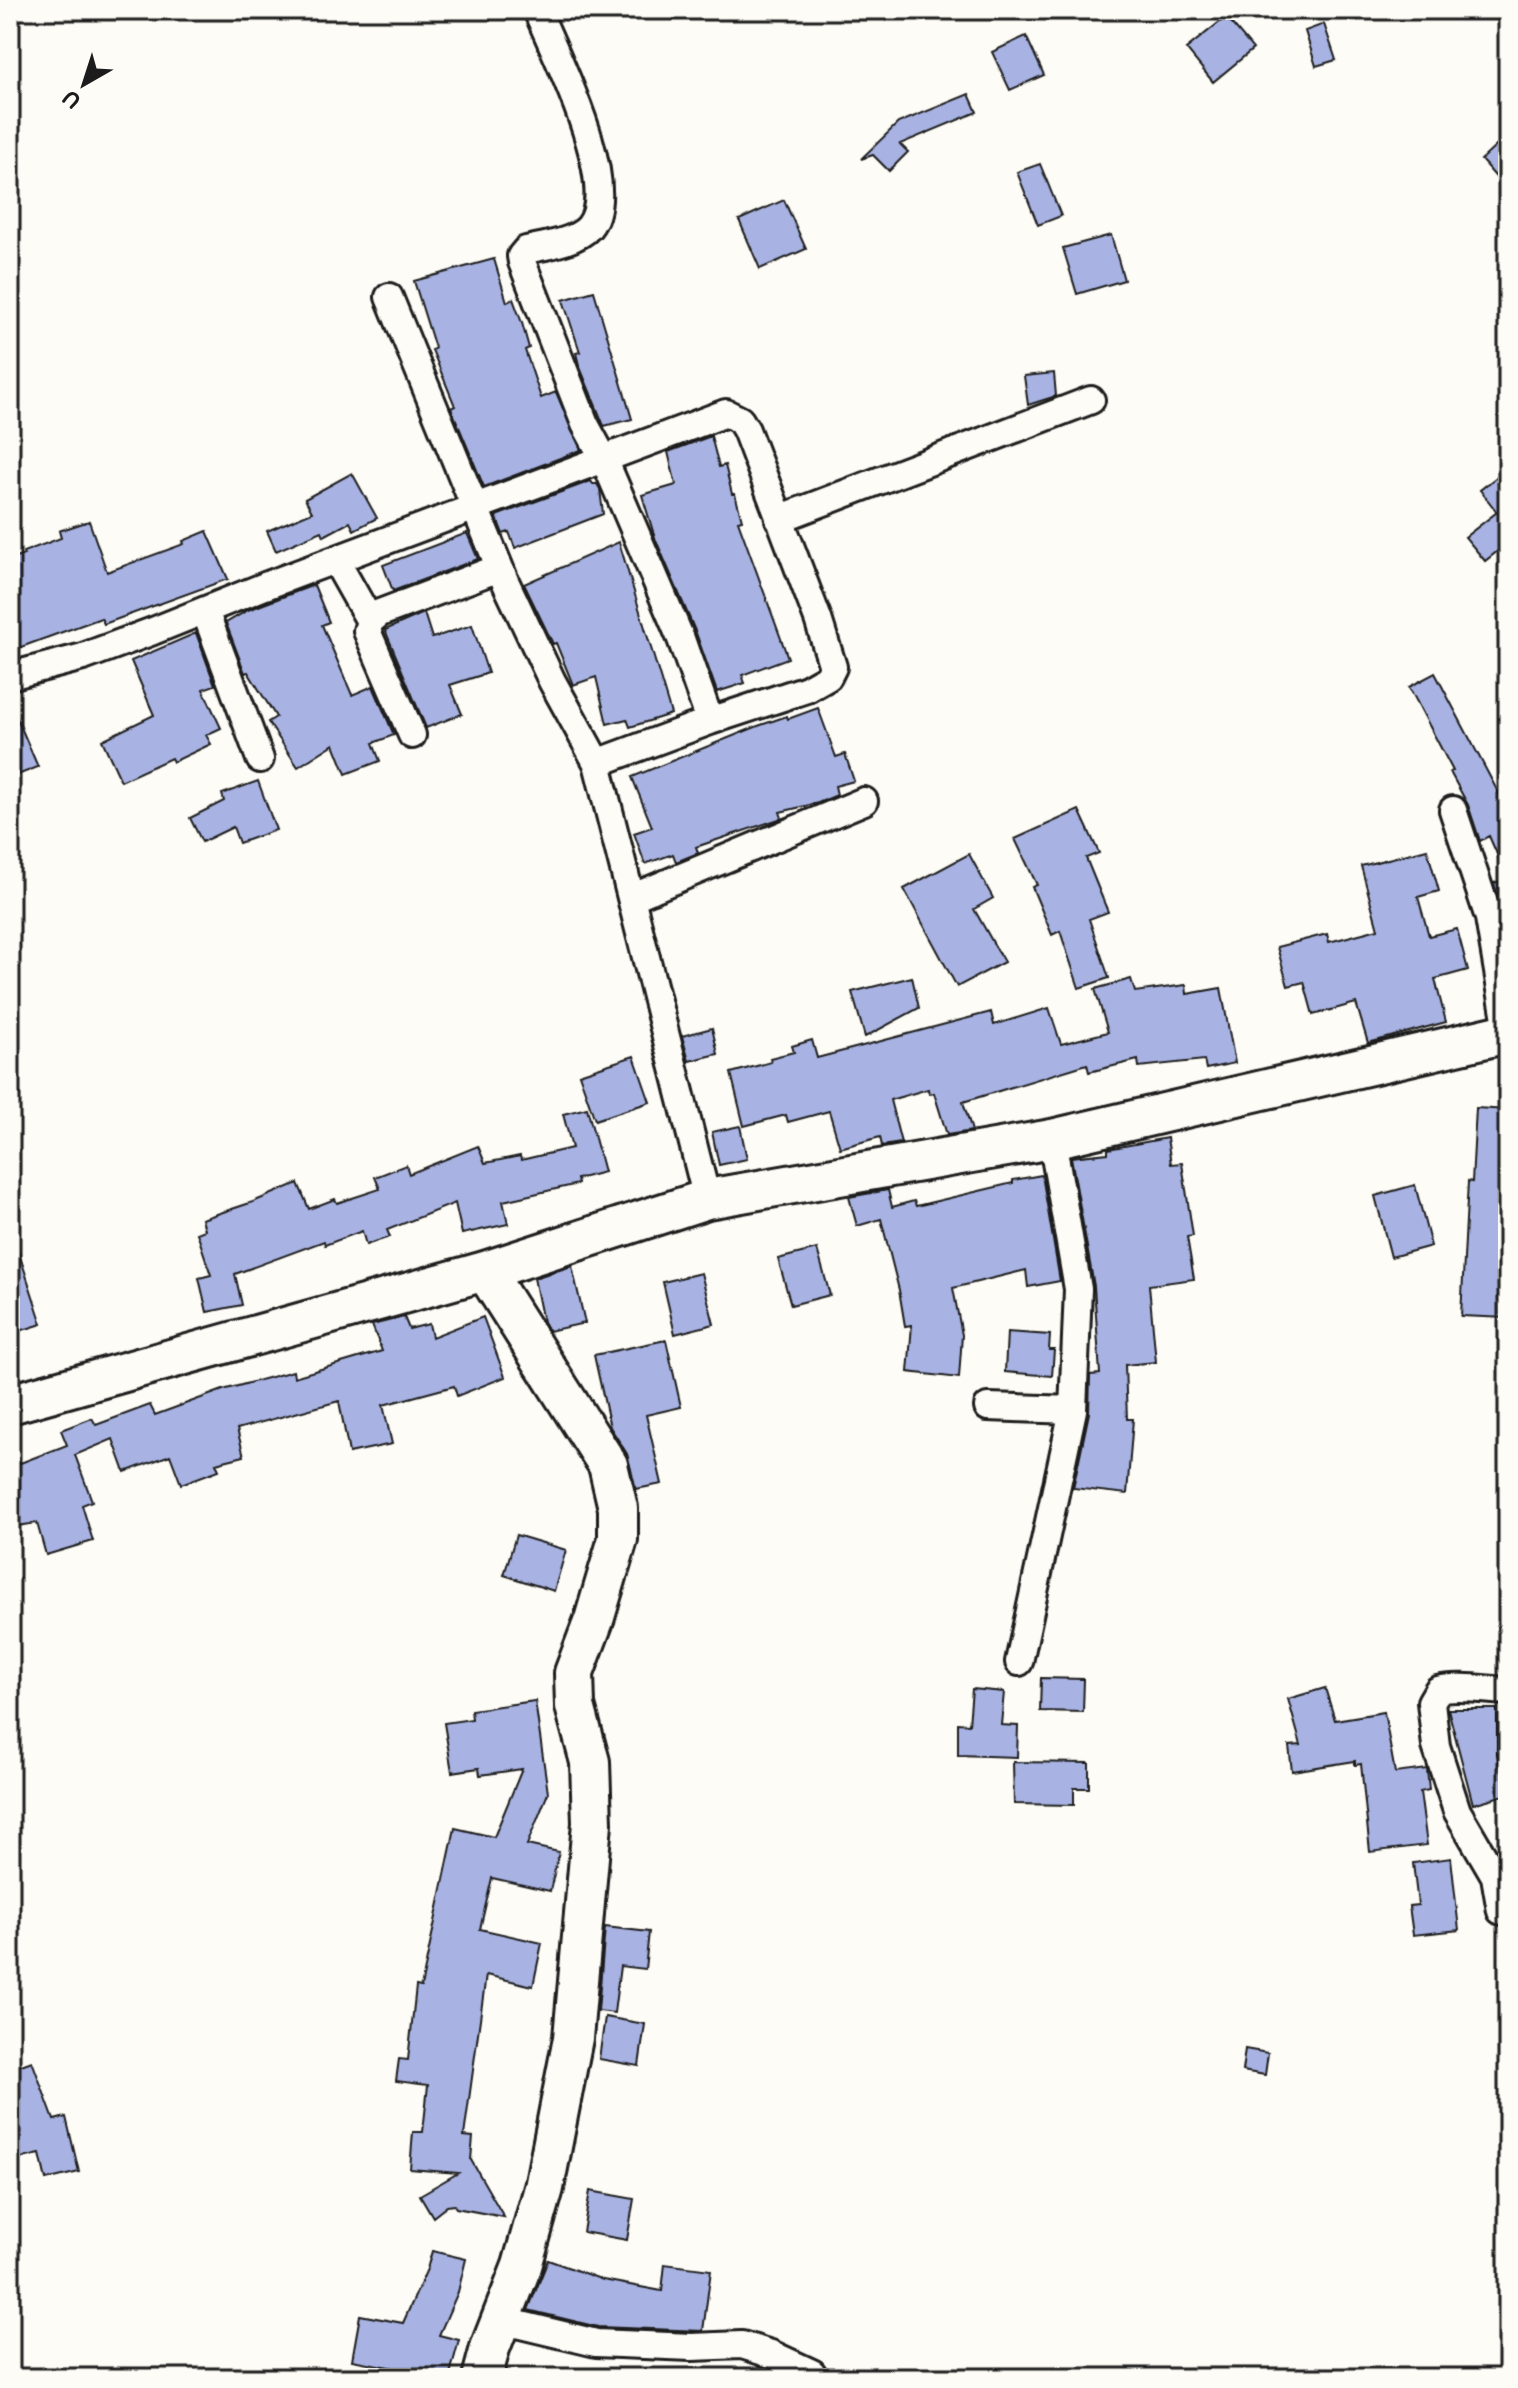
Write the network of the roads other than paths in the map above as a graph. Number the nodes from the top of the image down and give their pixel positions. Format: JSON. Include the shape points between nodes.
{"nodes":[{"id":1,"x":537,"y":10,"type":"edge"},
{"id":2,"x":389,"y":297,"type":"dead end"},
{"id":3,"x":1091,"y":400,"type":"dead end"},
{"id":4,"x":604,"y":459,"type":"junction"},
{"id":5,"x":476,"y":506,"type":"junction"},
{"id":6,"x":779,"y":519,"type":"junction"},
{"id":7,"x":336,"y":561,"type":"junction"},
{"id":8,"x":499,"y":568,"type":"junction"},
{"id":9,"x":205,"y":611,"type":"junction"},
{"id":10,"x":370,"y":621,"type":"junction"},
{"id":11,"x":10,"y":676,"type":"edge"},
{"id":12,"x":710,"y":721,"type":"junction"},
{"id":13,"x":412,"y":735,"type":"dead end"},
{"id":14,"x":260,"y":759,"type":"dead end"},
{"id":15,"x":597,"y":763,"type":"junction"},
{"id":16,"x":864,"y":801,"type":"dead end"},
{"id":17,"x":1453,"y":810,"type":"dead end"},
{"id":18,"x":631,"y":898,"type":"junction"},
{"id":19,"x":1508,"y":1032,"type":"edge"},
{"id":20,"x":1052,"y":1139,"type":"junction"},
{"id":21,"x":707,"y":1199,"type":"junction"},
{"id":22,"x":485,"y":1271,"type":"junction"},
{"id":23,"x":10,"y":1404,"type":"edge"},
{"id":24,"x":988,"y":1407,"type":"dead end"},
{"id":25,"x":1073,"y":1410,"type":"junction"},
{"id":26,"x":1019,"y":1662,"type":"dead end"},
{"id":27,"x":1508,"y":1691,"type":"edge"},
{"id":28,"x":1501,"y":1911,"type":"dead end"},
{"id":29,"x":500,"y":2320,"type":"junction"},
{"id":30,"x":812,"y":2373,"type":"dead end"},
{"id":31,"x":482,"y":2378,"type":"edge"}],
"edges":[{"from":1,"to":4,"type":"street","via":[[587,127],[599,187],[588,229],[521,256],[580,412]]},
{"from":2,"to":5,"type":"street"},
{"from":3,"to":6,"type":"street"},
{"from":4,"to":5,"type":"street"},
{"from":4,"to":6,"type":"street","via":[[726,413],[746,430]]},
{"from":4,"to":12,"type":"street"},
{"from":5,"to":7,"type":"street"},
{"from":5,"to":8,"type":"street"},
{"from":6,"to":12,"type":"street","via":[[833,667],[828,677],[807,689]]},
{"from":7,"to":9,"type":"street"},
{"from":7,"to":10,"type":"street"},
{"from":8,"to":10,"type":"street"},
{"from":8,"to":15,"type":"street"},
{"from":9,"to":11,"type":"street","via":[[83,657]]},
{"from":9,"to":14,"type":"street"},
{"from":10,"to":13,"type":"street","via":[[367,631]]},
{"from":12,"to":15,"type":"street"},
{"from":15,"to":18,"type":"street"},
{"from":16,"to":18,"type":"street"},
{"from":17,"to":19,"type":"street","via":[[1489,918]]},
{"from":18,"to":21,"type":"street"},
{"from":19,"to":20,"type":"street"},
{"from":20,"to":21,"type":"street"},
{"from":20,"to":25,"type":"street","via":[[1078,1289]]},
{"from":21,"to":22,"type":"street"},
{"from":22,"to":23,"type":"street"},
{"from":22,"to":29,"type":"street","via":[[608,1465],[618,1508],[618,1539],[574,1673],[575,1706],[590,1762],[592,1823],[573,2038],[544,2188]]},
{"from":24,"to":25,"type":"street"},
{"from":25,"to":26,"type":"street"},
{"from":27,"to":28,"type":"street","via":[[1451,1686],[1438,1690],[1431,1702],[1436,1746],[1457,1811],[1495,1876]]},
{"from":29,"to":30,"type":"street","via":[[596,2343],[742,2345]]},
{"from":29,"to":31,"type":"street"}]}
